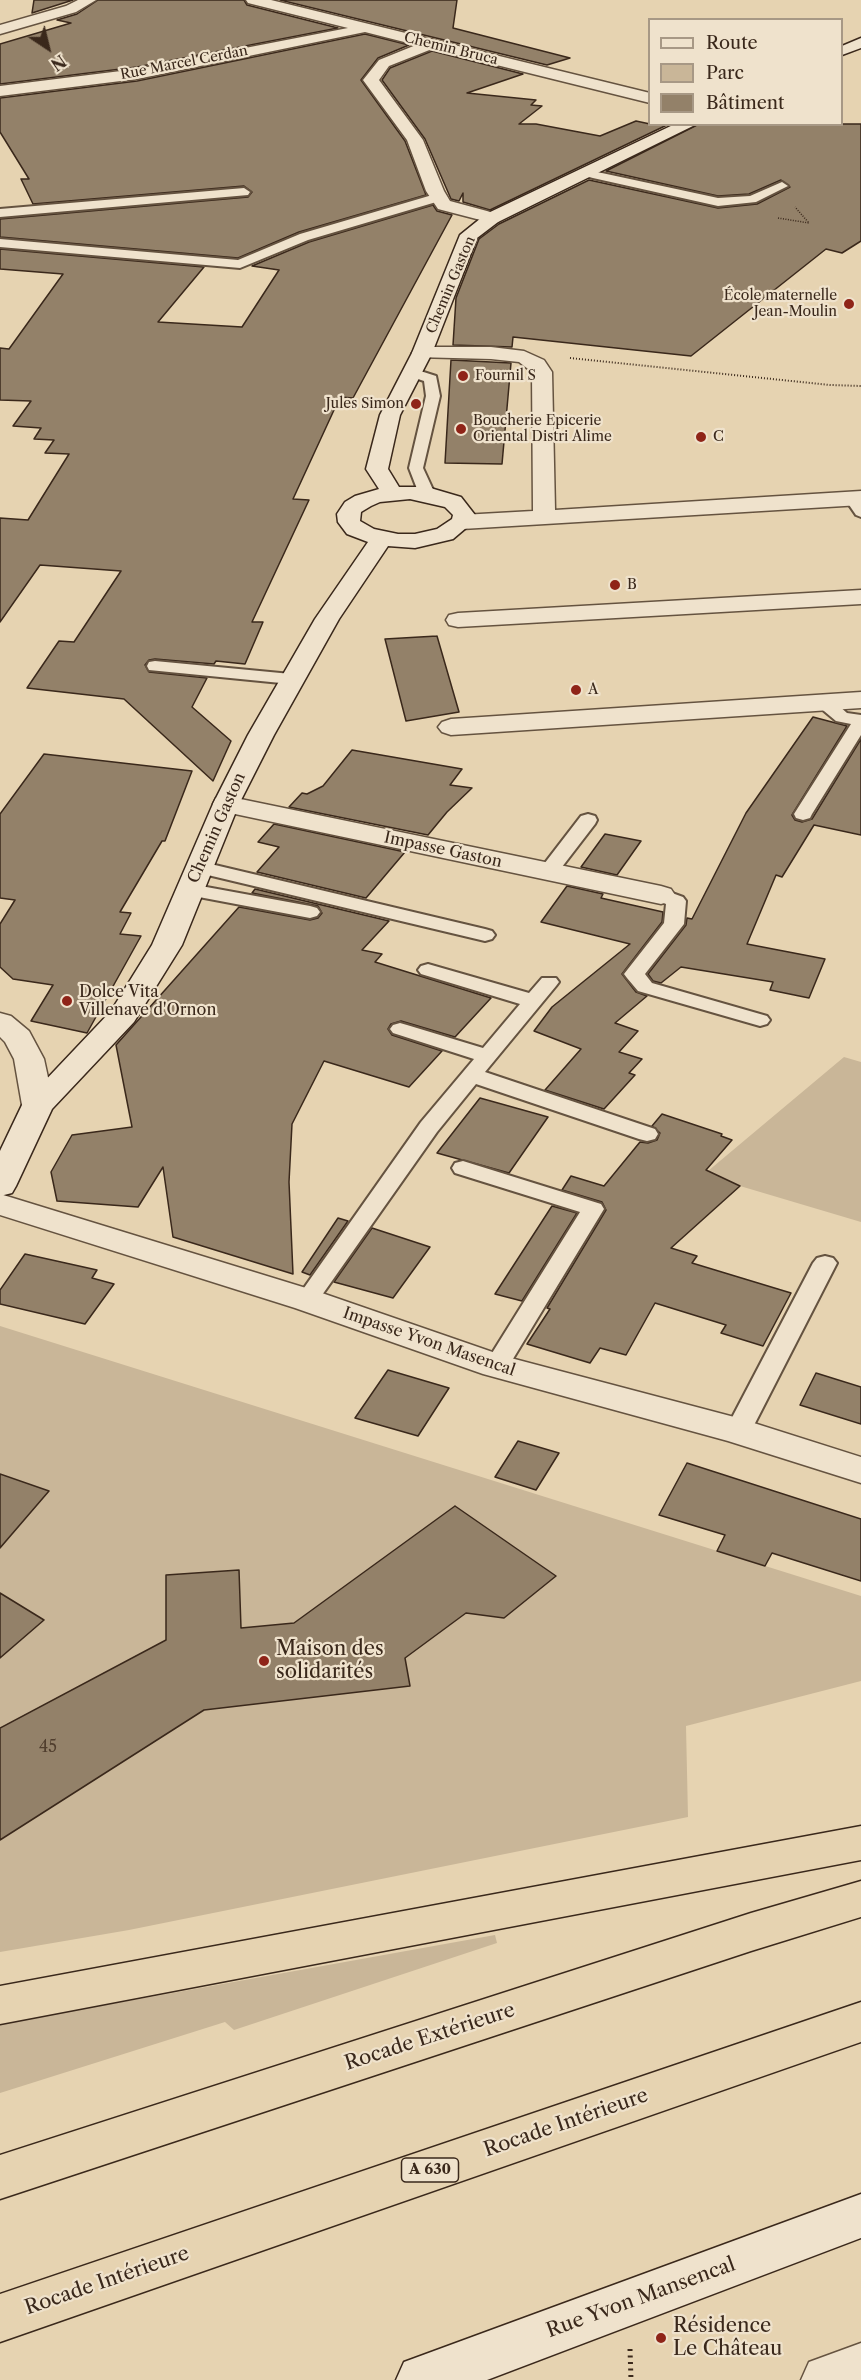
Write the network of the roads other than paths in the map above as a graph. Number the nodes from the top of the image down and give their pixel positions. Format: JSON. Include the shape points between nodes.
{"nodes":[{"id":1,"x":89,"y":0,"type":"edge"},
{"id":2,"x":260,"y":1,"type":"edge"},
{"id":3,"x":368,"y":29,"type":"junction"},
{"id":4,"x":0,"y":30,"type":"edge"},
{"id":5,"x":861,"y":43,"type":"edge"},
{"id":6,"x":431,"y":44,"type":"junction"},
{"id":7,"x":843,"y":51,"type":"edge"},
{"id":8,"x":0,"y":91,"type":"edge"},
{"id":9,"x":648,"y":98,"type":"edge"},
{"id":10,"x":685,"y":126,"type":"edge"},
{"id":11,"x":588,"y":174,"type":"junction"},
{"id":12,"x":782,"y":186,"type":"dead end"},
{"id":13,"x":244,"y":192,"type":"dead end"},
{"id":14,"x":438,"y":197,"type":"junction"},
{"id":15,"x":0,"y":213,"type":"edge"},
{"id":16,"x":492,"y":218,"type":"junction"},
{"id":17,"x":0,"y":243,"type":"edge"},
{"id":18,"x":422,"y":354,"type":"junction"},
{"id":19,"x":411,"y":372,"type":"junction"},
{"id":20,"x":392,"y":493,"type":"junction"},
{"id":21,"x":427,"y":494,"type":"junction"},
{"id":22,"x":858,"y":503,"type":"edge"},
{"id":23,"x":543,"y":517,"type":"junction"},
{"id":24,"x":462,"y":522,"type":"junction"},
{"id":25,"x":381,"y":539,"type":"junction"},
{"id":26,"x":861,"y":597,"type":"edge"},
{"id":27,"x":458,"y":620,"type":"dead end"},
{"id":28,"x":155,"y":666,"type":"dead end"},
{"id":29,"x":291,"y":678,"type":"junction"},
{"id":30,"x":861,"y":700,"type":"edge"},
{"id":31,"x":824,"y":702,"type":"junction"},
{"id":32,"x":861,"y":721,"type":"edge"},
{"id":33,"x":452,"y":727,"type":"dead end"},
{"id":34,"x":226,"y":804,"type":"junction"},
{"id":35,"x":803,"y":814,"type":"dead end"},
{"id":36,"x":588,"y":820,"type":"dead end"},
{"id":37,"x":548,"y":872,"type":"junction"},
{"id":38,"x":194,"y":878,"type":"junction"},
{"id":39,"x":661,"y":895,"type":"joint"},
{"id":40,"x":310,"y":912,"type":"dead end"},
{"id":41,"x":485,"y":935,"type":"dead end"},
{"id":42,"x":428,"y":970,"type":"dead end"},
{"id":43,"x":549,"y":982,"type":"dead end"},
{"id":44,"x":533,"y":1001,"type":"junction"},
{"id":45,"x":760,"y":1020,"type":"dead end"},
{"id":46,"x":0,"y":1022,"type":"edge"},
{"id":47,"x":400,"y":1029,"type":"dead end"},
{"id":48,"x":487,"y":1056,"type":"junction"},
{"id":49,"x":472,"y":1075,"type":"junction"},
{"id":50,"x":38,"y":1106,"type":"junction"},
{"id":51,"x":647,"y":1134,"type":"dead end"},
{"id":52,"x":463,"y":1168,"type":"dead end"},
{"id":53,"x":0,"y":1186,"type":"edge"},
{"id":54,"x":0,"y":1204,"type":"edge"},
{"id":55,"x":825,"y":1263,"type":"dead end"},
{"id":56,"x":307,"y":1300,"type":"junction"},
{"id":57,"x":496,"y":1366,"type":"junction"},
{"id":58,"x":738,"y":1431,"type":"junction"},
{"id":59,"x":861,"y":1470,"type":"edge"},
{"id":60,"x":861,"y":1843,"type":"edge"},
{"id":61,"x":861,"y":1899,"type":"edge"},
{"id":62,"x":0,"y":2005,"type":"edge"},
{"id":63,"x":861,"y":2022,"type":"edge"},
{"id":64,"x":0,"y":2177,"type":"edge"},
{"id":65,"x":861,"y":2216,"type":"edge"},
{"id":66,"x":0,"y":2318,"type":"edge"},
{"id":67,"x":861,"y":2368,"type":"edge"},
{"id":68,"x":422,"y":2380,"type":"edge"},
{"id":69,"x":827,"y":2380,"type":"edge"}],
"edges":[{"from":1,"to":4,"type":"street"},
{"from":2,"to":3,"type":"street","name":"Chemin Bruca"},
{"from":3,"to":6,"type":"street","name":"Chemin Bruca"},
{"from":3,"to":8,"type":"street","name":"Rue Marcel Cerdan","via":[[137,74]]},
{"from":5,"to":7,"type":"street"},
{"from":6,"to":9,"type":"street","name":"Chemin Bruca"},
{"from":6,"to":14,"type":"street","via":[[384,63],[371,80],[415,140]]},
{"from":10,"to":11,"type":"street","name":"Chemin Gaston"},
{"from":11,"to":12,"type":"lane","via":[[717,202],[752,199]]},
{"from":11,"to":16,"type":"street","name":"Chemin Gaston"},
{"from":13,"to":15,"type":"lane"},
{"from":14,"to":16,"type":"street","via":[[452,209]]},
{"from":14,"to":17,"type":"lane","via":[[304,237],[240,264]]},
{"from":16,"to":18,"type":"street","name":"Chemin Gaston","via":[[469,235]]},
{"from":18,"to":19,"type":"street","name":"Chemin Gaston"},
{"from":18,"to":23,"type":"street","via":[[511,354],[537,364],[542,372]]},
{"from":19,"to":20,"type":"street","name":"Chemin Gaston","via":[[390,415],[377,469]]},
{"from":19,"to":21,"type":"lane","via":[[431,379],[433,396],[416,468]]},
{"from":20,"to":21,"type":"street"},
{"from":20,"to":25,"type":"street","via":[[363,501],[348,514],[355,529]]},
{"from":21,"to":24,"type":"street","via":[[453,502],[464,515]]},
{"from":22,"to":23,"type":"street"},
{"from":23,"to":24,"type":"street"},
{"from":24,"to":25,"type":"street","via":[[446,534],[431,538]]},
{"from":25,"to":29,"type":"street","name":"Chemin Gaston"},
{"from":26,"to":27,"type":"street"},
{"from":28,"to":29,"type":"lane"},
{"from":29,"to":34,"type":"street","name":"Chemin Gaston"},
{"from":30,"to":31,"type":"street"},
{"from":31,"to":32,"type":"lane","via":[[842,717]]},
{"from":31,"to":33,"type":"street"},
{"from":32,"to":35,"type":"lane"},
{"from":34,"to":37,"type":"street","name":"Impasse Gaston"},
{"from":34,"to":38,"type":"street","name":"Chemin Gaston"},
{"from":36,"to":37,"type":"lane"},
{"from":37,"to":39,"type":"street","name":"Impasse Gaston"},
{"from":38,"to":40,"type":"lane"},
{"from":38,"to":41,"type":"lane"},
{"from":38,"to":50,"type":"street","name":"Chemin Gaston","via":[[167,945],[123,1016]]},
{"from":39,"to":45,"type":"lane","via":[[676,901],[674,924],[634,974],[645,987]]},
{"from":42,"to":44,"type":"lane"},
{"from":43,"to":44,"type":"lane"},
{"from":44,"to":48,"type":"lane"},
{"from":46,"to":50,"type":"street","via":[[18,1037],[28,1059]]},
{"from":47,"to":48,"type":"lane"},
{"from":48,"to":49,"type":"lane"},
{"from":49,"to":51,"type":"lane"},
{"from":49,"to":56,"type":"lane","via":[[429,1127]]},
{"from":50,"to":53,"type":"street","name":"Chemin Gaston"},
{"from":52,"to":57,"type":"lane","via":[[593,1209]]},
{"from":54,"to":56,"type":"street","name":"Impasse Yvon Masencal"},
{"from":55,"to":58,"type":"lane"},
{"from":56,"to":57,"type":"street","name":"Impasse Yvon Masencal"},
{"from":57,"to":58,"type":"street","name":"Impasse Yvon Masencal"},
{"from":58,"to":59,"type":"street","name":"Impasse Yvon Masencal"},
{"from":60,"to":62,"type":"highway"},
{"from":61,"to":64,"type":"highway","name":"Rocade Extérieure"},
{"from":63,"to":66,"type":"highway","name":"Rocade Intérieure","number":"A 630"},
{"from":65,"to":68,"type":"street","name":"Rue Yvon Mansencal"},
{"from":67,"to":69,"type":"street"}]}
